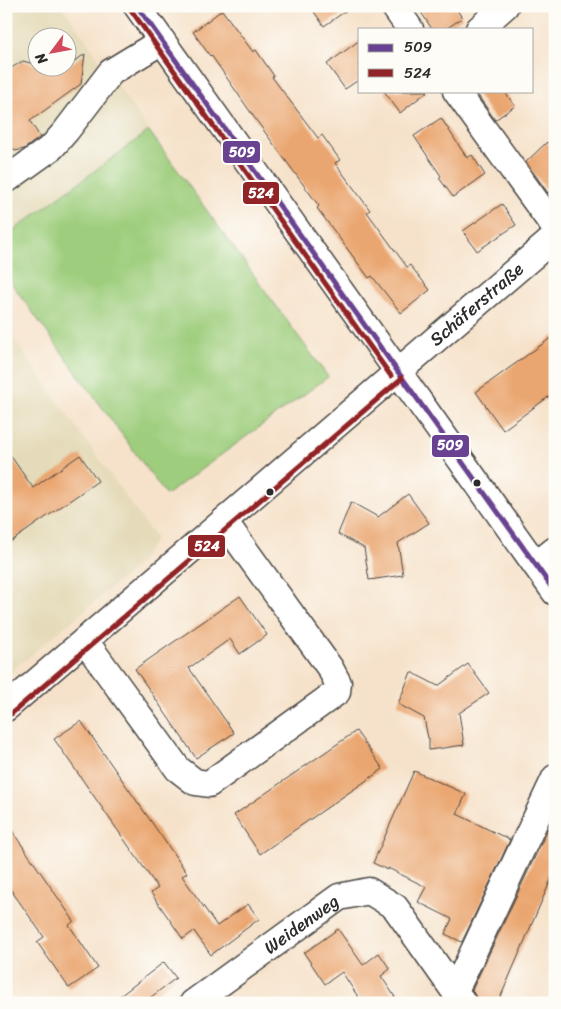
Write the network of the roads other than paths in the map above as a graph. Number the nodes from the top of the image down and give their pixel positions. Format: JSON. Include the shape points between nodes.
{"nodes":[{"id":1,"x":137,"y":6,"type":"edge"},
{"id":2,"x":394,"y":6,"type":"edge"},
{"id":3,"x":505,"y":6,"type":"edge"},
{"id":4,"x":409,"y":28,"type":"edge"},
{"id":5,"x":480,"y":28,"type":"edge"},
{"id":6,"x":162,"y":41,"type":"junction"},
{"id":7,"x":457,"y":92,"type":"edge"},
{"id":8,"x":6,"y":180,"type":"edge"},
{"id":9,"x":555,"y":228,"type":"edge"},
{"id":10,"x":555,"y":237,"type":"edge"},
{"id":11,"x":397,"y":372,"type":"junction"},
{"id":12,"x":224,"y":521,"type":"junction"},
{"id":13,"x":545,"y":557,"type":"edge"},
{"id":14,"x":555,"y":592,"type":"edge"},
{"id":15,"x":85,"y":641,"type":"junction"},
{"id":16,"x":6,"y":708,"type":"edge"},
{"id":17,"x":555,"y":778,"type":"edge"},
{"id":18,"x":459,"y":997,"type":"edge"},
{"id":19,"x":193,"y":1003,"type":"edge"}],
"edges":[{"from":1,"to":6,"type":"street"},
{"from":2,"to":4,"type":"street"},
{"from":3,"to":5,"type":"street"},
{"from":6,"to":8,"type":"street","via":[[111,72],[52,147]]},
{"from":6,"to":11,"type":"street"},
{"from":7,"to":9,"type":"street"},
{"from":10,"to":11,"type":"street","name":"Schäferstraße"},
{"from":11,"to":12,"type":"street","name":"Schäferstraße"},
{"from":11,"to":13,"type":"street"},
{"from":12,"to":15,"type":"street","name":"Schäferstraße"},
{"from":12,"to":15,"type":"street","via":[[330,668],[338,683],[336,692],[209,784],[195,782],[178,769]]},
{"from":13,"to":14,"type":"street"},
{"from":15,"to":16,"type":"street","name":"Schäferstraße"},
{"from":17,"to":18,"type":"street"},
{"from":18,"to":19,"type":"street","name":"Weidenweg","via":[[395,907],[369,892],[340,897]]}]}
